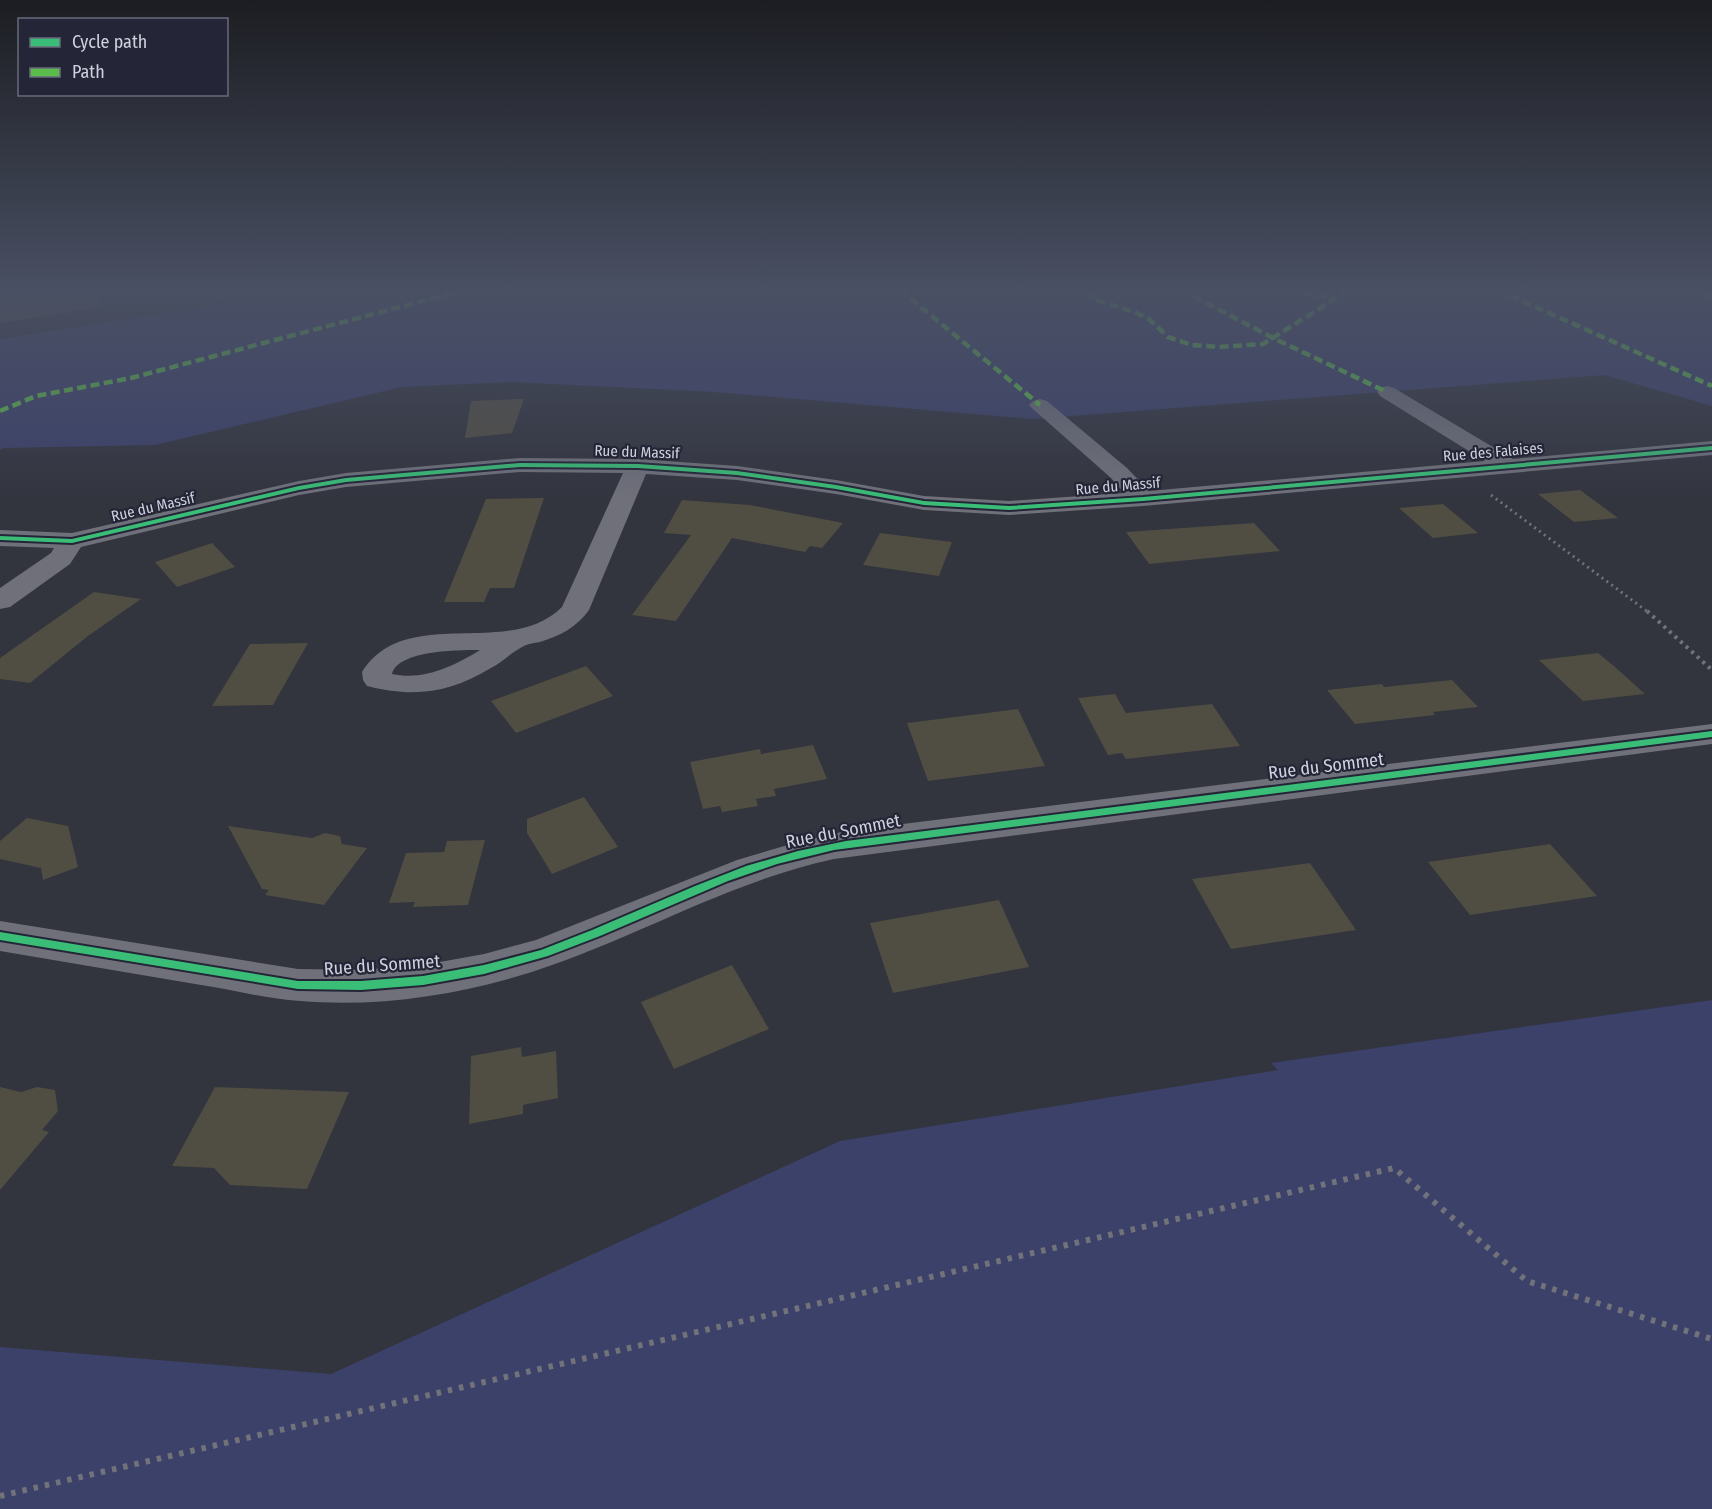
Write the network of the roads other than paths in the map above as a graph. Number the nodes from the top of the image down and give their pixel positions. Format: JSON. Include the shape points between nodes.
{"nodes":[{"id":1,"x":1387,"y":392,"type":"dead end"},
{"id":2,"x":1040,"y":405,"type":"dead end"},
{"id":3,"x":1712,"y":448,"type":"edge"},
{"id":4,"x":1507,"y":465,"type":"junction"},
{"id":5,"x":638,"y":466,"type":"junction"},
{"id":6,"x":1277,"y":486,"type":"joint"},
{"id":7,"x":1143,"y":499,"type":"junction"},
{"id":8,"x":0,"y":538,"type":"edge"},
{"id":9,"x":72,"y":541,"type":"junction"},
{"id":10,"x":0,"y":601,"type":"edge"},
{"id":11,"x":513,"y":640,"type":"dead end"},
{"id":12,"x":1712,"y":734,"type":"edge"},
{"id":13,"x":0,"y":936,"type":"edge"}],
"edges":[{"from":1,"to":4,"type":"street"},
{"from":2,"to":7,"type":"street","via":[[1119,473]]},
{"from":3,"to":4,"type":"street","name":"Rue des Falaises"},
{"from":4,"to":6,"type":"street","name":"Rue des Falaises"},
{"from":5,"to":7,"type":"street","name":"Rue du Massif","via":[[737,473],[951,506],[1040,507]]},
{"from":5,"to":9,"type":"street","name":"Rue du Massif","via":[[520,465],[346,480]]},
{"from":5,"to":11,"type":"street","via":[[575,610],[558,625]]},
{"from":6,"to":7,"type":"street","name":"Rue du Massif"},
{"from":8,"to":9,"type":"street","name":"Rue du Massif"},
{"from":9,"to":10,"type":"street","via":[[61,558]]},
{"from":12,"to":13,"type":"street","name":"Rue du Sommet","via":[[813,850],[749,869],[520,960],[477,972],[404,984],[298,985]]}]}
